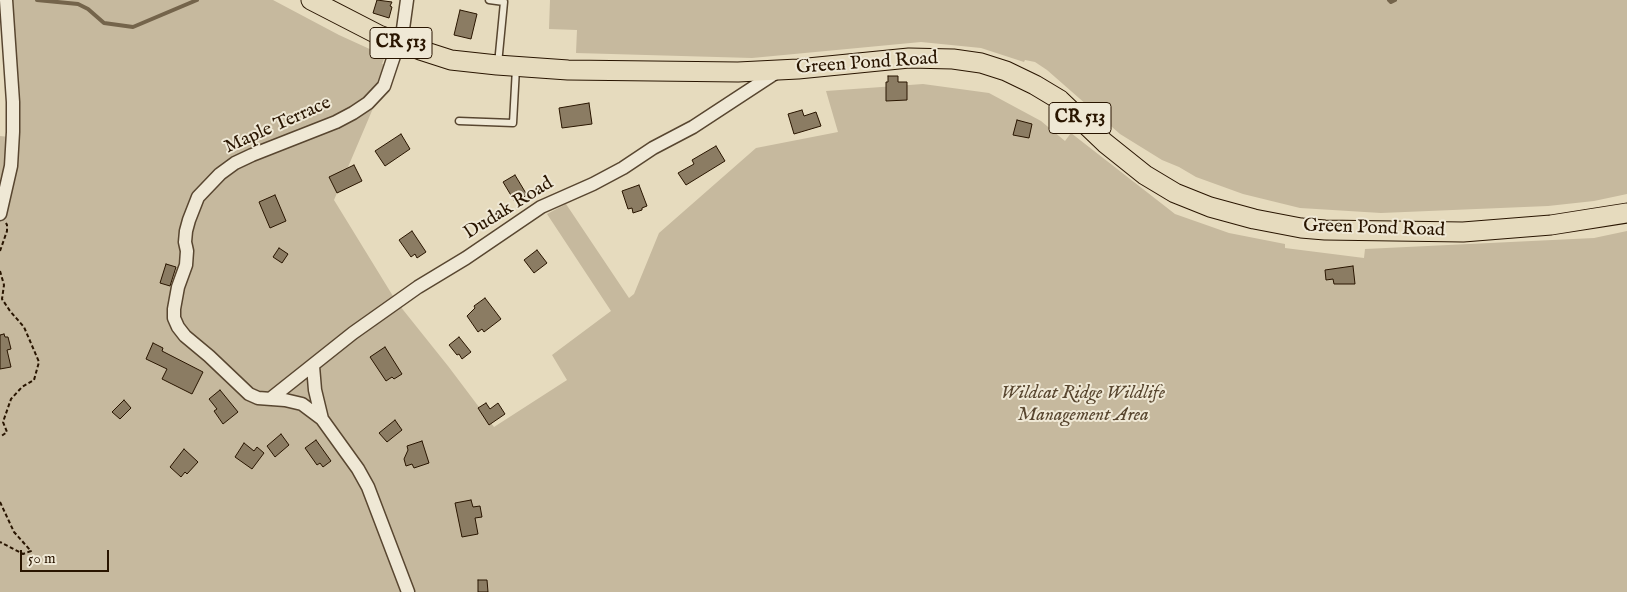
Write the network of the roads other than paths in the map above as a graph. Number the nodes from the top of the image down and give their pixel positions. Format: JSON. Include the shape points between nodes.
{"nodes":[{"id":1,"x":6,"y":0,"type":"edge"},
{"id":2,"x":311,"y":0,"type":"edge"},
{"id":3,"x":407,"y":0,"type":"edge"},
{"id":4,"x":489,"y":0,"type":"edge"},
{"id":5,"x":399,"y":43,"type":"junction"},
{"id":6,"x":498,"y":65,"type":"junction"},
{"id":7,"x":516,"y":67,"type":"junction"},
{"id":8,"x":780,"y":70,"type":"junction"},
{"id":9,"x":459,"y":121,"type":"dead end"},
{"id":10,"x":1,"y":207,"type":"edge"},
{"id":11,"x":1627,"y":213,"type":"edge"},
{"id":12,"x":313,"y":366,"type":"junction"},
{"id":13,"x":270,"y":399,"type":"junction"},
{"id":14,"x":322,"y":419,"type":"junction"},
{"id":15,"x":408,"y":592,"type":"edge"}],
"edges":[{"from":1,"to":10,"type":"street","via":[[13,132],[11,166]]},
{"from":2,"to":5,"type":"main road","name":"Green Pond Road","number":"CR 513"},
{"from":3,"to":5,"type":"street","name":"Maple Terrace"},
{"from":4,"to":6,"type":"lane","via":[[504,2]]},
{"from":5,"to":6,"type":"main road","name":"Green Pond Road","number":"CR 513","via":[[451,60]]},
{"from":5,"to":13,"type":"street","name":"Maple Terrace","via":[[384,86],[368,103],[336,122],[236,163],[198,197],[188,220],[186,265],[174,309],[178,327],[249,394]]},
{"from":6,"to":7,"type":"main road","name":"Green Pond Road","number":"CR 513"},
{"from":7,"to":8,"type":"main road","name":"Green Pond Road","number":"CR 513"},
{"from":7,"to":9,"type":"lane","via":[[513,123]]},
{"from":8,"to":11,"type":"main road","name":"Green Pond Road","number":"CR 513","via":[[909,58],[953,58],[981,63],[1036,85],[1060,100],[1105,143],[1145,175],[1175,193],[1210,207],[1301,228],[1462,232],[1542,226]]},
{"from":8,"to":12,"type":"street","name":"Dudak Road","via":[[623,168],[541,207],[353,333]]},
{"from":12,"to":13,"type":"street","name":"Dudak Road"},
{"from":12,"to":14,"type":"street"},
{"from":13,"to":14,"type":"street","name":"Maple Terrace","via":[[302,404]]},
{"from":14,"to":15,"type":"street","name":"Maple Terrace","via":[[368,487]]}]}
